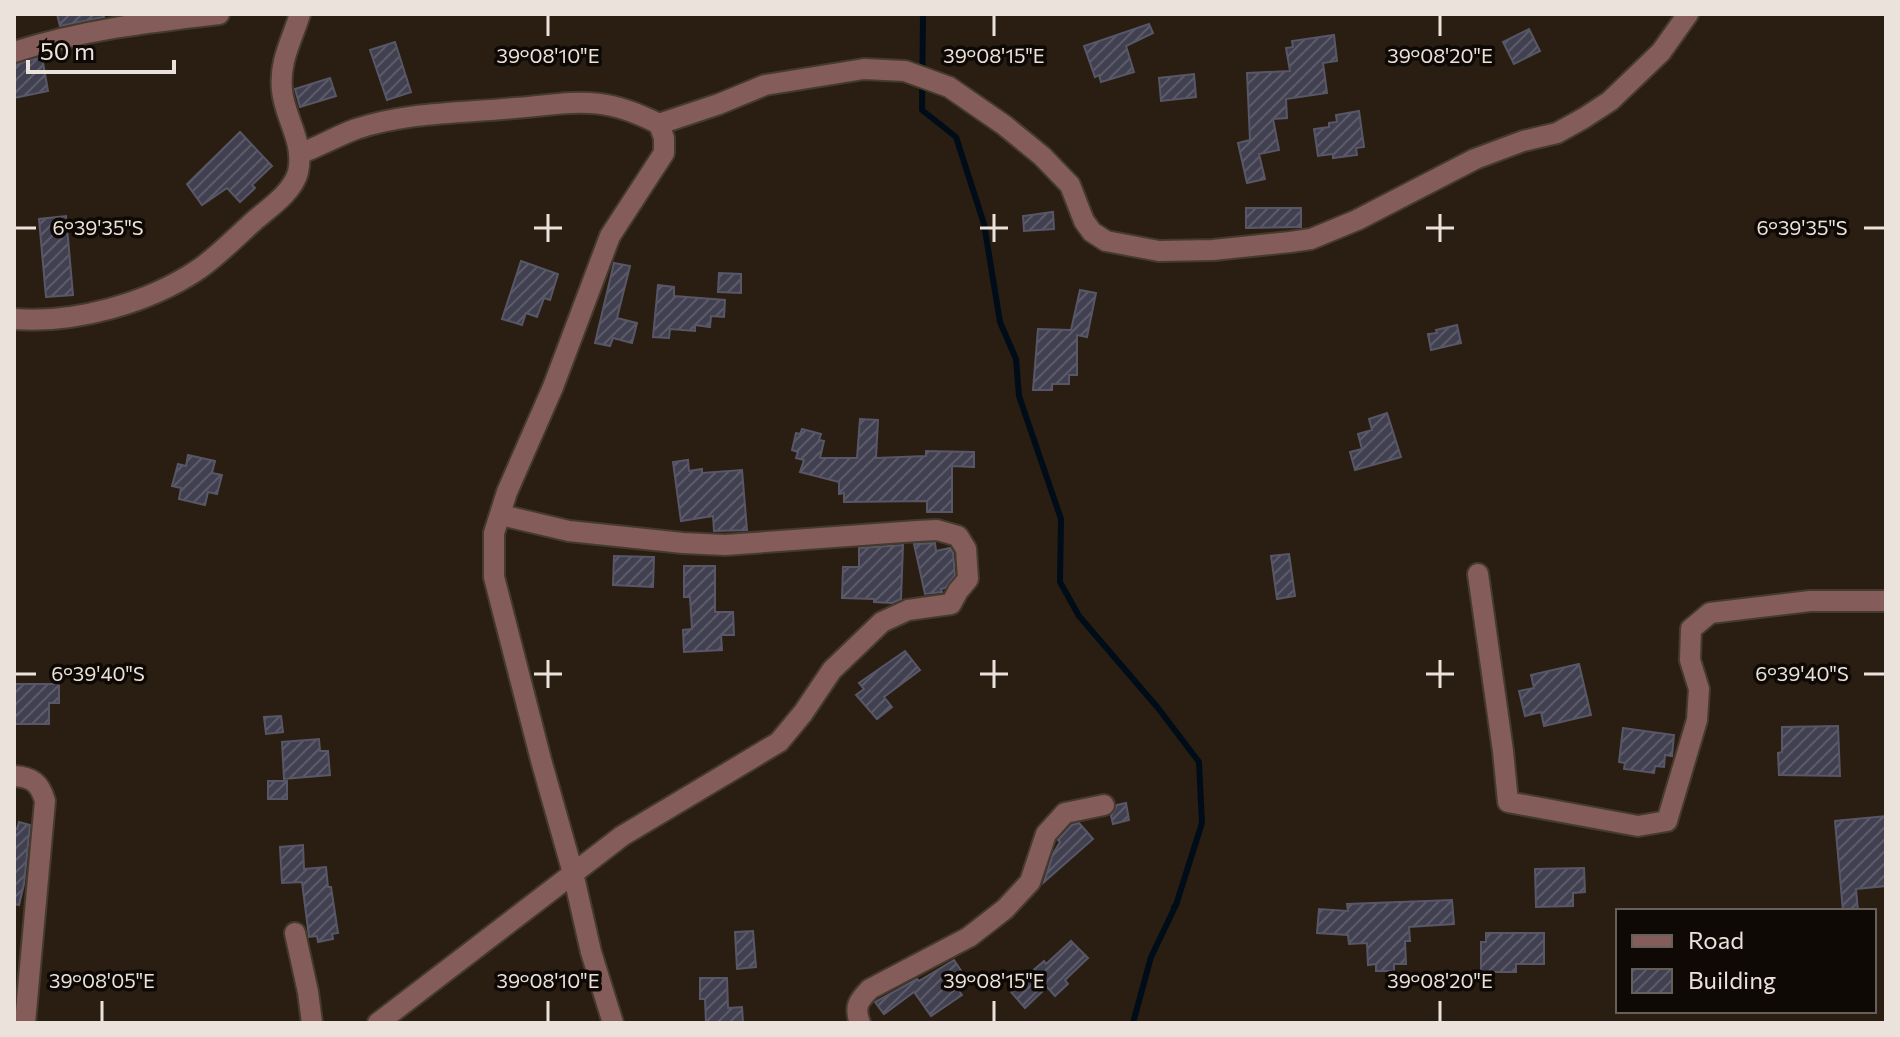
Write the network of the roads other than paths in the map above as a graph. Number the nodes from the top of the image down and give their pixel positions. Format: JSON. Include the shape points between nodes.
{"nodes":[{"id":1,"x":219,"y":14,"type":"edge"},
{"id":2,"x":300,"y":14,"type":"edge"},
{"id":3,"x":1688,"y":14,"type":"edge"},
{"id":4,"x":14,"y":52,"type":"edge"},
{"id":5,"x":659,"y":124,"type":"junction"},
{"id":6,"x":299,"y":154,"type":"junction"},
{"id":7,"x":14,"y":319,"type":"edge"},
{"id":8,"x":501,"y":515,"type":"junction"},
{"id":9,"x":1478,"y":574,"type":"dead end"},
{"id":10,"x":1886,"y":601,"type":"edge"},
{"id":11,"x":14,"y":776,"type":"edge"},
{"id":12,"x":1104,"y":805,"type":"dead end"},
{"id":13,"x":573,"y":873,"type":"junction"},
{"id":14,"x":295,"y":933,"type":"dead end"},
{"id":15,"x":25,"y":1023,"type":"edge"},
{"id":16,"x":312,"y":1023,"type":"edge"},
{"id":17,"x":378,"y":1023,"type":"edge"},
{"id":18,"x":613,"y":1023,"type":"edge"},
{"id":19,"x":860,"y":1023,"type":"edge"}],
"edges":[{"from":1,"to":4,"type":"street","via":[[73,35]]},
{"from":2,"to":6,"type":"street","via":[[281,65],[283,99]]},
{"from":3,"to":5,"type":"street","via":[[1661,52],[1610,101],[1584,118],[1557,133],[1475,159],[1357,220],[1290,242],[1159,251],[1106,241],[1092,232],[1070,185],[1042,156],[949,87],[905,71],[864,69],[765,85]]},
{"from":5,"to":6,"type":"street","via":[[614,105],[585,102],[455,111],[355,130]]},
{"from":5,"to":8,"type":"street","via":[[664,153],[610,236]]},
{"from":6,"to":7,"type":"street","via":[[298,176],[288,189],[197,271],[102,311],[61,319]]},
{"from":8,"to":13,"type":"street","via":[[494,533],[494,577]]},
{"from":8,"to":13,"type":"street","via":[[569,531],[725,545],[937,530],[958,536],[966,549],[968,579],[951,604],[908,610],[882,622],[832,670],[779,742],[622,836]]},
{"from":9,"to":10,"type":"street","via":[[1508,802],[1638,826],[1667,821],[1697,720],[1699,689],[1690,660],[1691,629],[1710,613],[1810,601]]},
{"from":11,"to":15,"type":"street","via":[[40,786],[45,801]]},
{"from":12,"to":19,"type":"street","via":[[1065,813],[1046,834],[1030,882],[1005,909],[969,937],[870,989],[858,1001]]},
{"from":13,"to":17,"type":"street"},
{"from":13,"to":18,"type":"street"},
{"from":14,"to":16,"type":"street"}]}
